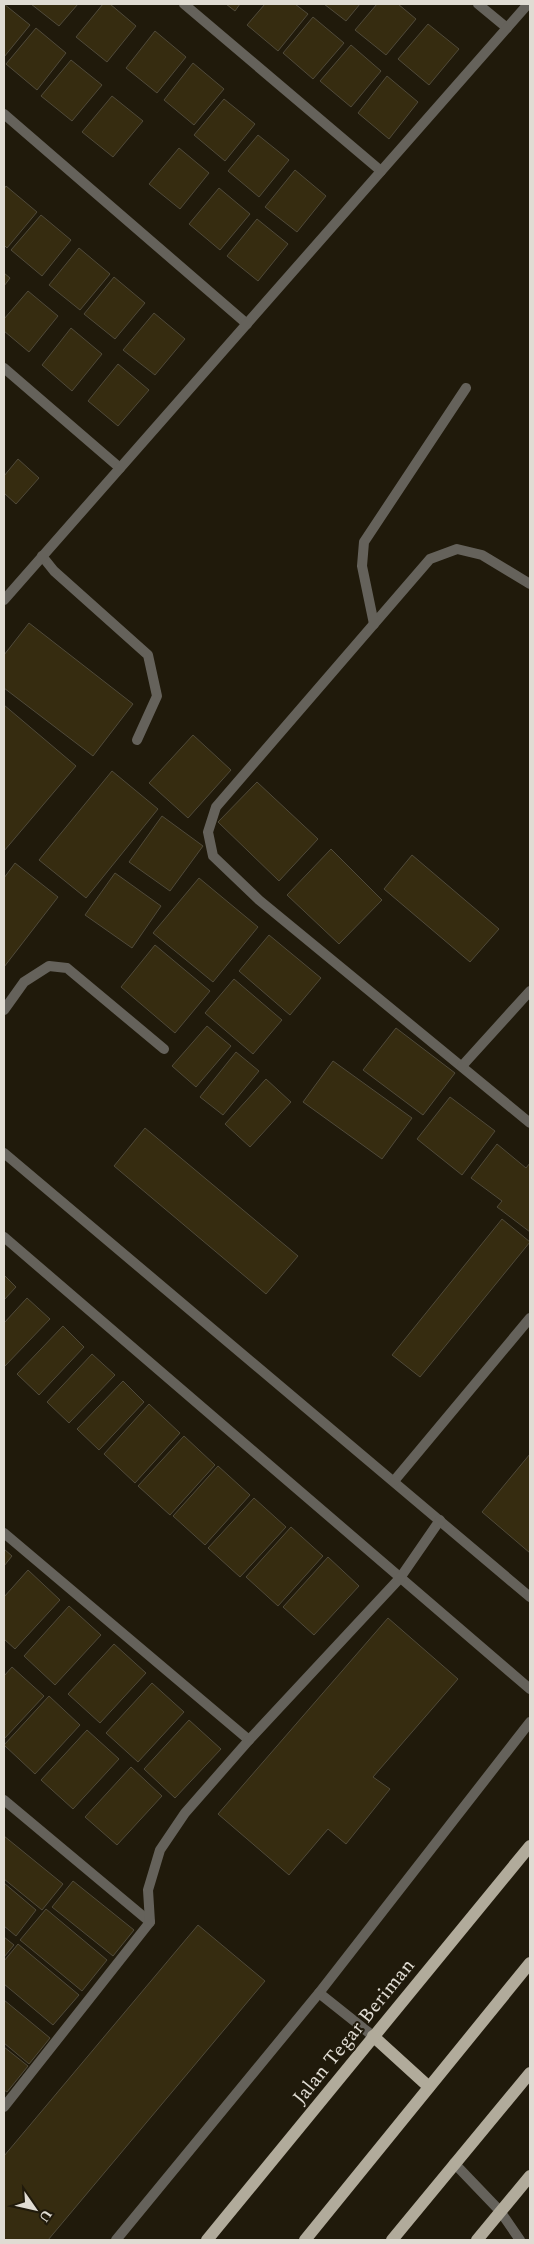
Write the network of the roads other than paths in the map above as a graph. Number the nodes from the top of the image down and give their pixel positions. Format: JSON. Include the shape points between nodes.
{"nodes":[{"id":1,"x":184,"y":4,"type":"edge"},
{"id":2,"x":478,"y":4,"type":"edge"},
{"id":3,"x":528,"y":4,"type":"edge"},
{"id":4,"x":507,"y":28,"type":"junction"},
{"id":5,"x":4,"y":114,"type":"edge"},
{"id":6,"x":381,"y":172,"type":"junction"},
{"id":7,"x":247,"y":324,"type":"junction"},
{"id":8,"x":4,"y":368,"type":"edge"},
{"id":9,"x":466,"y":388,"type":"dead end"},
{"id":10,"x":120,"y":468,"type":"junction"},
{"id":11,"x":42,"y":556,"type":"junction"},
{"id":12,"x":530,"y":584,"type":"edge"},
{"id":13,"x":4,"y":600,"type":"edge"},
{"id":14,"x":374,"y":624,"type":"junction"},
{"id":15,"x":137,"y":740,"type":"dead end"},
{"id":16,"x":530,"y":991,"type":"edge"},
{"id":17,"x":4,"y":1010,"type":"edge"},
{"id":18,"x":164,"y":1050,"type":"dead end"},
{"id":19,"x":462,"y":1066,"type":"junction"},
{"id":20,"x":530,"y":1122,"type":"edge"},
{"id":21,"x":4,"y":1153,"type":"edge"},
{"id":22,"x":4,"y":1237,"type":"edge"},
{"id":23,"x":530,"y":1318,"type":"edge"},
{"id":24,"x":394,"y":1481,"type":"junction"},
{"id":25,"x":440,"y":1520,"type":"junction"},
{"id":26,"x":4,"y":1533,"type":"edge"},
{"id":27,"x":400,"y":1578,"type":"junction"},
{"id":28,"x":530,"y":1597,"type":"edge"},
{"id":29,"x":530,"y":1689,"type":"edge"},
{"id":30,"x":530,"y":1722,"type":"edge"},
{"id":31,"x":250,"y":1740,"type":"junction"},
{"id":32,"x":4,"y":1800,"type":"edge"},
{"id":33,"x":530,"y":1846,"type":"edge"},
{"id":34,"x":150,"y":1922,"type":"junction"},
{"id":35,"x":530,"y":1963,"type":"edge"},
{"id":36,"x":319,"y":1993,"type":"junction"},
{"id":37,"x":373,"y":2036,"type":"junction"},
{"id":38,"x":530,"y":2073,"type":"edge"},
{"id":39,"x":429,"y":2087,"type":"junction"},
{"id":40,"x":4,"y":2107,"type":"edge"},
{"id":41,"x":454,"y":2163,"type":"junction"},
{"id":42,"x":530,"y":2176,"type":"edge"},
{"id":43,"x":500,"y":2212,"type":"junction"},
{"id":44,"x":116,"y":2240,"type":"edge"},
{"id":45,"x":206,"y":2240,"type":"edge"},
{"id":46,"x":305,"y":2240,"type":"edge"},
{"id":47,"x":392,"y":2240,"type":"edge"},
{"id":48,"x":477,"y":2240,"type":"edge"},
{"id":49,"x":520,"y":2240,"type":"edge"}],
"edges":[{"from":1,"to":6,"type":"street"},
{"from":2,"to":4,"type":"street"},
{"from":3,"to":4,"type":"street"},
{"from":4,"to":6,"type":"street"},
{"from":5,"to":7,"type":"street"},
{"from":6,"to":7,"type":"street"},
{"from":7,"to":10,"type":"street"},
{"from":8,"to":10,"type":"street"},
{"from":9,"to":14,"type":"street","via":[[364,542],[362,566]]},
{"from":10,"to":11,"type":"street"},
{"from":11,"to":13,"type":"street"},
{"from":11,"to":15,"type":"street","via":[[54,572],[148,656],[157,696]]},
{"from":12,"to":14,"type":"street","via":[[482,555],[457,549],[430,558]]},
{"from":14,"to":19,"type":"street","via":[[216,807],[208,832],[213,856],[259,900]]},
{"from":16,"to":19,"type":"street"},
{"from":17,"to":18,"type":"street","via":[[24,982],[50,966],[67,968]]},
{"from":19,"to":20,"type":"street"},
{"from":21,"to":24,"type":"street"},
{"from":22,"to":27,"type":"street"},
{"from":23,"to":24,"type":"street"},
{"from":24,"to":25,"type":"street"},
{"from":25,"to":27,"type":"street"},
{"from":25,"to":28,"type":"street"},
{"from":26,"to":31,"type":"street"},
{"from":27,"to":29,"type":"street"},
{"from":27,"to":31,"type":"street"},
{"from":30,"to":36,"type":"street"},
{"from":31,"to":34,"type":"street","via":[[185,1813],[160,1850],[148,1890]]},
{"from":32,"to":34,"type":"street"},
{"from":33,"to":37,"type":"main road","name":"Jalan Tegar Beriman"},
{"from":34,"to":40,"type":"street"},
{"from":35,"to":39,"type":"main road"},
{"from":36,"to":37,"type":"street"},
{"from":36,"to":44,"type":"street"},
{"from":37,"to":39,"type":"main road"},
{"from":37,"to":45,"type":"main road","name":"Jalan Tegar Beriman"},
{"from":38,"to":41,"type":"main road"},
{"from":39,"to":46,"type":"main road"},
{"from":41,"to":43,"type":"street"},
{"from":41,"to":47,"type":"main road"},
{"from":42,"to":43,"type":"main road"},
{"from":43,"to":48,"type":"main road"},
{"from":43,"to":49,"type":"street"}]}
